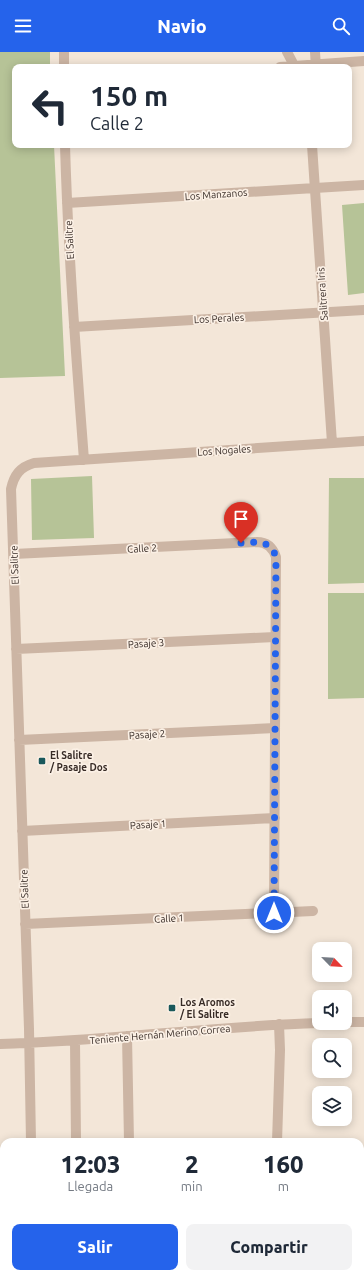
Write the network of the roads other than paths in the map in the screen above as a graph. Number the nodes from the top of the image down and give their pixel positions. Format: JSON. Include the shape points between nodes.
{"nodes":[{"id":1,"x":64,"y":52,"type":"edge"},
{"id":2,"x":287,"y":52,"type":"edge"},
{"id":3,"x":315,"y":52,"type":"edge"},
{"id":4,"x":364,"y":62,"type":"edge"},
{"id":5,"x":64,"y":64,"type":"edge"},
{"id":6,"x":294,"y":64,"type":"edge"},
{"id":7,"x":316,"y":64,"type":"edge"},
{"id":8,"x":340,"y":64,"type":"edge"},
{"id":9,"x":66,"y":148,"type":"edge"},
{"id":10,"x":312,"y":148,"type":"edge"},
{"id":11,"x":364,"y":185,"type":"edge"},
{"id":12,"x":315,"y":188,"type":"junction"},
{"id":13,"x":67,"y":203,"type":"junction"},
{"id":14,"x":364,"y":310,"type":"edge"},
{"id":15,"x":323,"y":312,"type":"junction"},
{"id":16,"x":74,"y":327,"type":"junction"},
{"id":17,"x":364,"y":441,"type":"edge"},
{"id":18,"x":332,"y":443,"type":"junction"},
{"id":19,"x":84,"y":460,"type":"junction"},
{"id":20,"x":14,"y":554,"type":"junction"},
{"id":21,"x":275,"y":637,"type":"junction"},
{"id":22,"x":16,"y":649,"type":"junction"},
{"id":23,"x":275,"y":728,"type":"junction"},
{"id":24,"x":19,"y":740,"type":"junction"},
{"id":25,"x":275,"y":818,"type":"junction"},
{"id":26,"x":22,"y":830,"type":"junction"},
{"id":27,"x":313,"y":911,"type":"dead end"},
{"id":28,"x":274,"y":913,"type":"junction"},
{"id":29,"x":25,"y":924,"type":"junction"},
{"id":30,"x":352,"y":1022,"type":"edge"},
{"id":31,"x":364,"y":1022,"type":"edge"},
{"id":32,"x":312,"y":1023,"type":"edge"},
{"id":33,"x":279,"y":1024,"type":"junction"},
{"id":34,"x":127,"y":1036,"type":"junction"},
{"id":35,"x":75,"y":1041,"type":"junction"},
{"id":36,"x":0,"y":1044,"type":"edge"},
{"id":37,"x":29,"y":1044,"type":"junction"},
{"id":38,"x":30,"y":1138,"type":"edge"},
{"id":39,"x":76,"y":1138,"type":"edge"},
{"id":40,"x":129,"y":1138,"type":"edge"},
{"id":41,"x":277,"y":1138,"type":"edge"}],
"edges":[{"from":1,"to":5,"type":"street"},
{"from":2,"to":6,"type":"street"},
{"from":3,"to":7,"type":"street"},
{"from":4,"to":8,"type":"street"},
{"from":9,"to":13,"type":"street","name":"El Salitre"},
{"from":10,"to":12,"type":"street","name":"Salitrera Iris"},
{"from":11,"to":12,"type":"street","name":"Los Manzanos"},
{"from":12,"to":13,"type":"street","name":"Los Manzanos"},
{"from":12,"to":15,"type":"street","name":"Salitrera Iris"},
{"from":13,"to":16,"type":"street","name":"El Salitre"},
{"from":14,"to":15,"type":"street","name":"Los Perales"},
{"from":15,"to":16,"type":"street","name":"Los Perales"},
{"from":15,"to":18,"type":"street","name":"Salitrera Iris"},
{"from":16,"to":19,"type":"street","name":"El Salitre"},
{"from":17,"to":18,"type":"street","name":"Los Nogales"},
{"from":18,"to":19,"type":"street","name":"Los Nogales"},
{"from":19,"to":20,"type":"street","name":"El Salitre","via":[[34,463],[23,468],[15,477],[11,489]]},
{"from":20,"to":21,"type":"street","name":"Calle 2","via":[[261,542],[270,546],[276,557]]},
{"from":20,"to":22,"type":"street","name":"El Salitre"},
{"from":21,"to":22,"type":"street","name":"Pasaje 3"},
{"from":21,"to":23,"type":"street"},
{"from":22,"to":24,"type":"street","name":"El Salitre"},
{"from":23,"to":24,"type":"street","name":"Pasaje 2"},
{"from":23,"to":25,"type":"street"},
{"from":24,"to":26,"type":"street","name":"El Salitre"},
{"from":25,"to":26,"type":"street","name":"Pasaje 1"},
{"from":25,"to":28,"type":"street"},
{"from":26,"to":29,"type":"street","name":"El Salitre"},
{"from":27,"to":28,"type":"street","name":"Calle 1"},
{"from":28,"to":29,"type":"street","name":"Calle 1"},
{"from":29,"to":37,"type":"street","name":"El Salitre"},
{"from":30,"to":31,"type":"street"},
{"from":32,"to":33,"type":"street","name":"Teniente Hernán Merino Correa"},
{"from":33,"to":34,"type":"street","name":"Teniente Hernán Merino Correa"},
{"from":33,"to":41,"type":"street"},
{"from":34,"to":35,"type":"street","name":"Teniente Hernán Merino Correa"},
{"from":34,"to":40,"type":"street"},
{"from":35,"to":37,"type":"street","name":"Teniente Hernán Merino Correa"},
{"from":35,"to":39,"type":"street"},
{"from":36,"to":37,"type":"street","name":"Teniente Hernán Merino Correa"},
{"from":37,"to":38,"type":"street","name":"El Salitre"}]}
